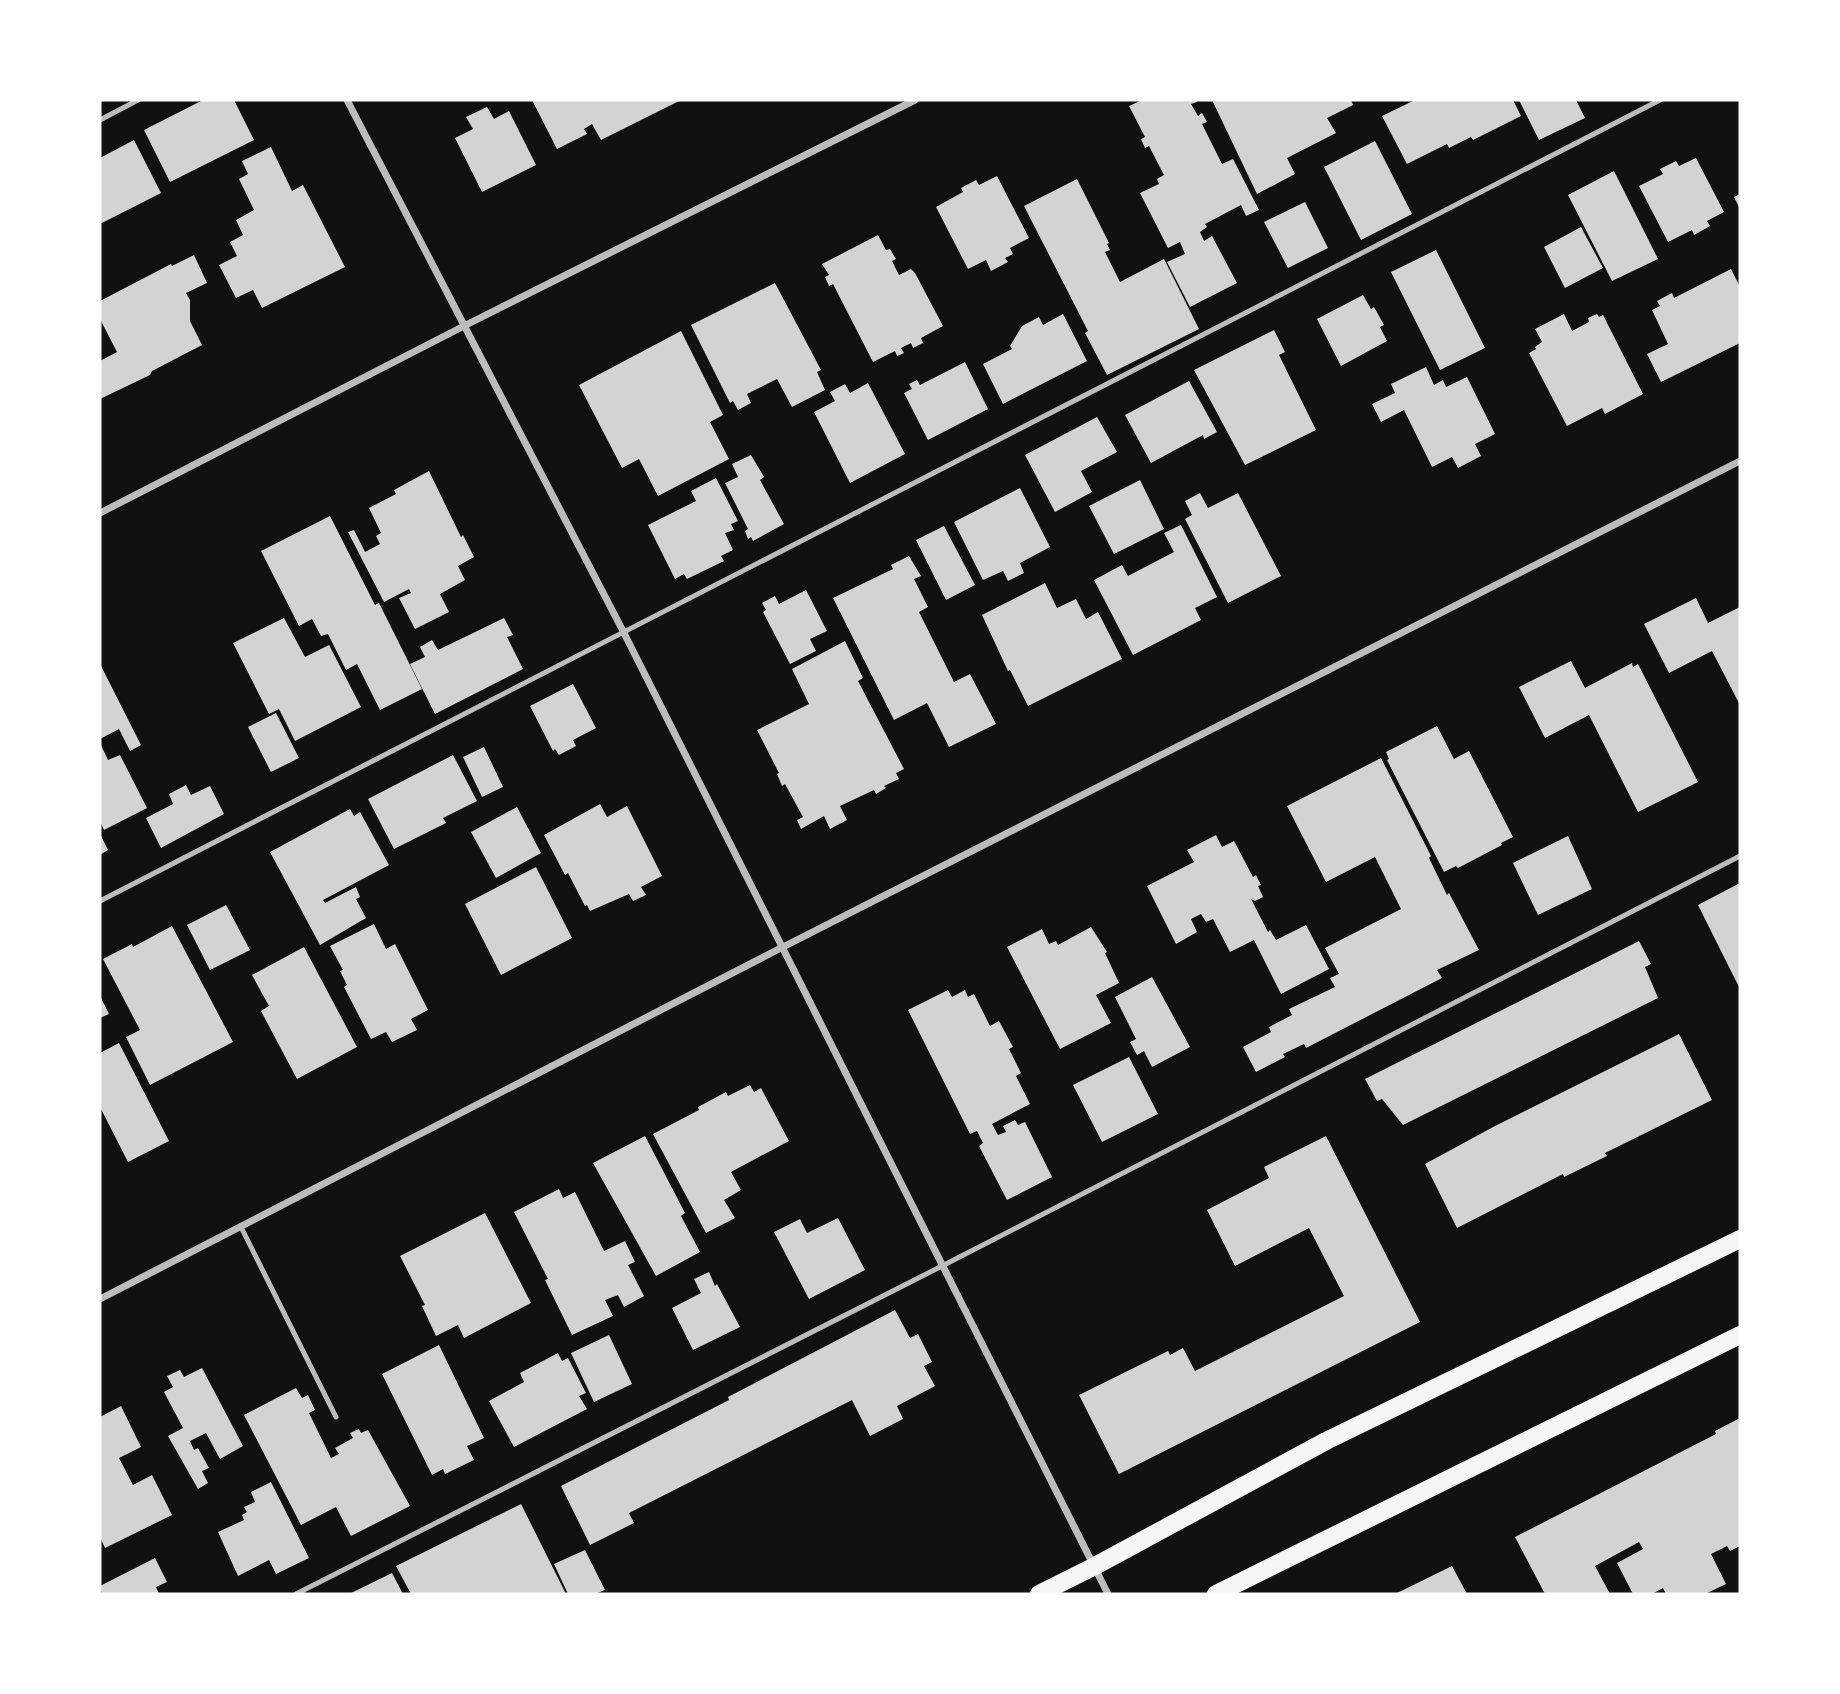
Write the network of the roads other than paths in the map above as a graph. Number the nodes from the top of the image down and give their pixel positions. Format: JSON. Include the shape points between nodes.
{"nodes":[{"id":1,"x":138,"y":100,"type":"edge"},
{"id":2,"x":347,"y":100,"type":"edge"},
{"id":3,"x":915,"y":100,"type":"edge"},
{"id":4,"x":1660,"y":100,"type":"edge"},
{"id":5,"x":100,"y":120,"type":"edge"},
{"id":6,"x":464,"y":326,"type":"junction"},
{"id":7,"x":1740,"y":461,"type":"edge"},
{"id":8,"x":100,"y":513,"type":"edge"},
{"id":9,"x":623,"y":631,"type":"junction"},
{"id":10,"x":1740,"y":856,"type":"edge"},
{"id":11,"x":100,"y":901,"type":"edge"},
{"id":12,"x":780,"y":948,"type":"junction"},
{"id":13,"x":242,"y":1227,"type":"junction"},
{"id":14,"x":1740,"y":1239,"type":"edge"},
{"id":15,"x":942,"y":1266,"type":"junction"},
{"id":16,"x":100,"y":1299,"type":"edge"},
{"id":17,"x":1740,"y":1335,"type":"edge"},
{"id":18,"x":336,"y":1416,"type":"dead end"},
{"id":19,"x":1096,"y":1566,"type":"junction"},
{"id":20,"x":296,"y":1594,"type":"edge"},
{"id":21,"x":1039,"y":1594,"type":"edge"},
{"id":22,"x":1108,"y":1594,"type":"edge"},
{"id":23,"x":1216,"y":1594,"type":"edge"}],
"edges":[{"from":1,"to":5,"type":"lane"},
{"from":2,"to":6,"type":"street"},
{"from":3,"to":6,"type":"street"},
{"from":4,"to":9,"type":"lane"},
{"from":6,"to":8,"type":"street"},
{"from":6,"to":9,"type":"street"},
{"from":7,"to":12,"type":"street"},
{"from":9,"to":11,"type":"lane"},
{"from":9,"to":12,"type":"street"},
{"from":10,"to":15,"type":"lane"},
{"from":12,"to":13,"type":"street"},
{"from":12,"to":15,"type":"street"},
{"from":13,"to":16,"type":"street"},
{"from":13,"to":18,"type":"lane"},
{"from":14,"to":19,"type":"main road","via":[[1326,1441]]},
{"from":15,"to":19,"type":"street"},
{"from":15,"to":20,"type":"lane"},
{"from":17,"to":23,"type":"main road"},
{"from":19,"to":21,"type":"main road"},
{"from":19,"to":22,"type":"street"}]}
